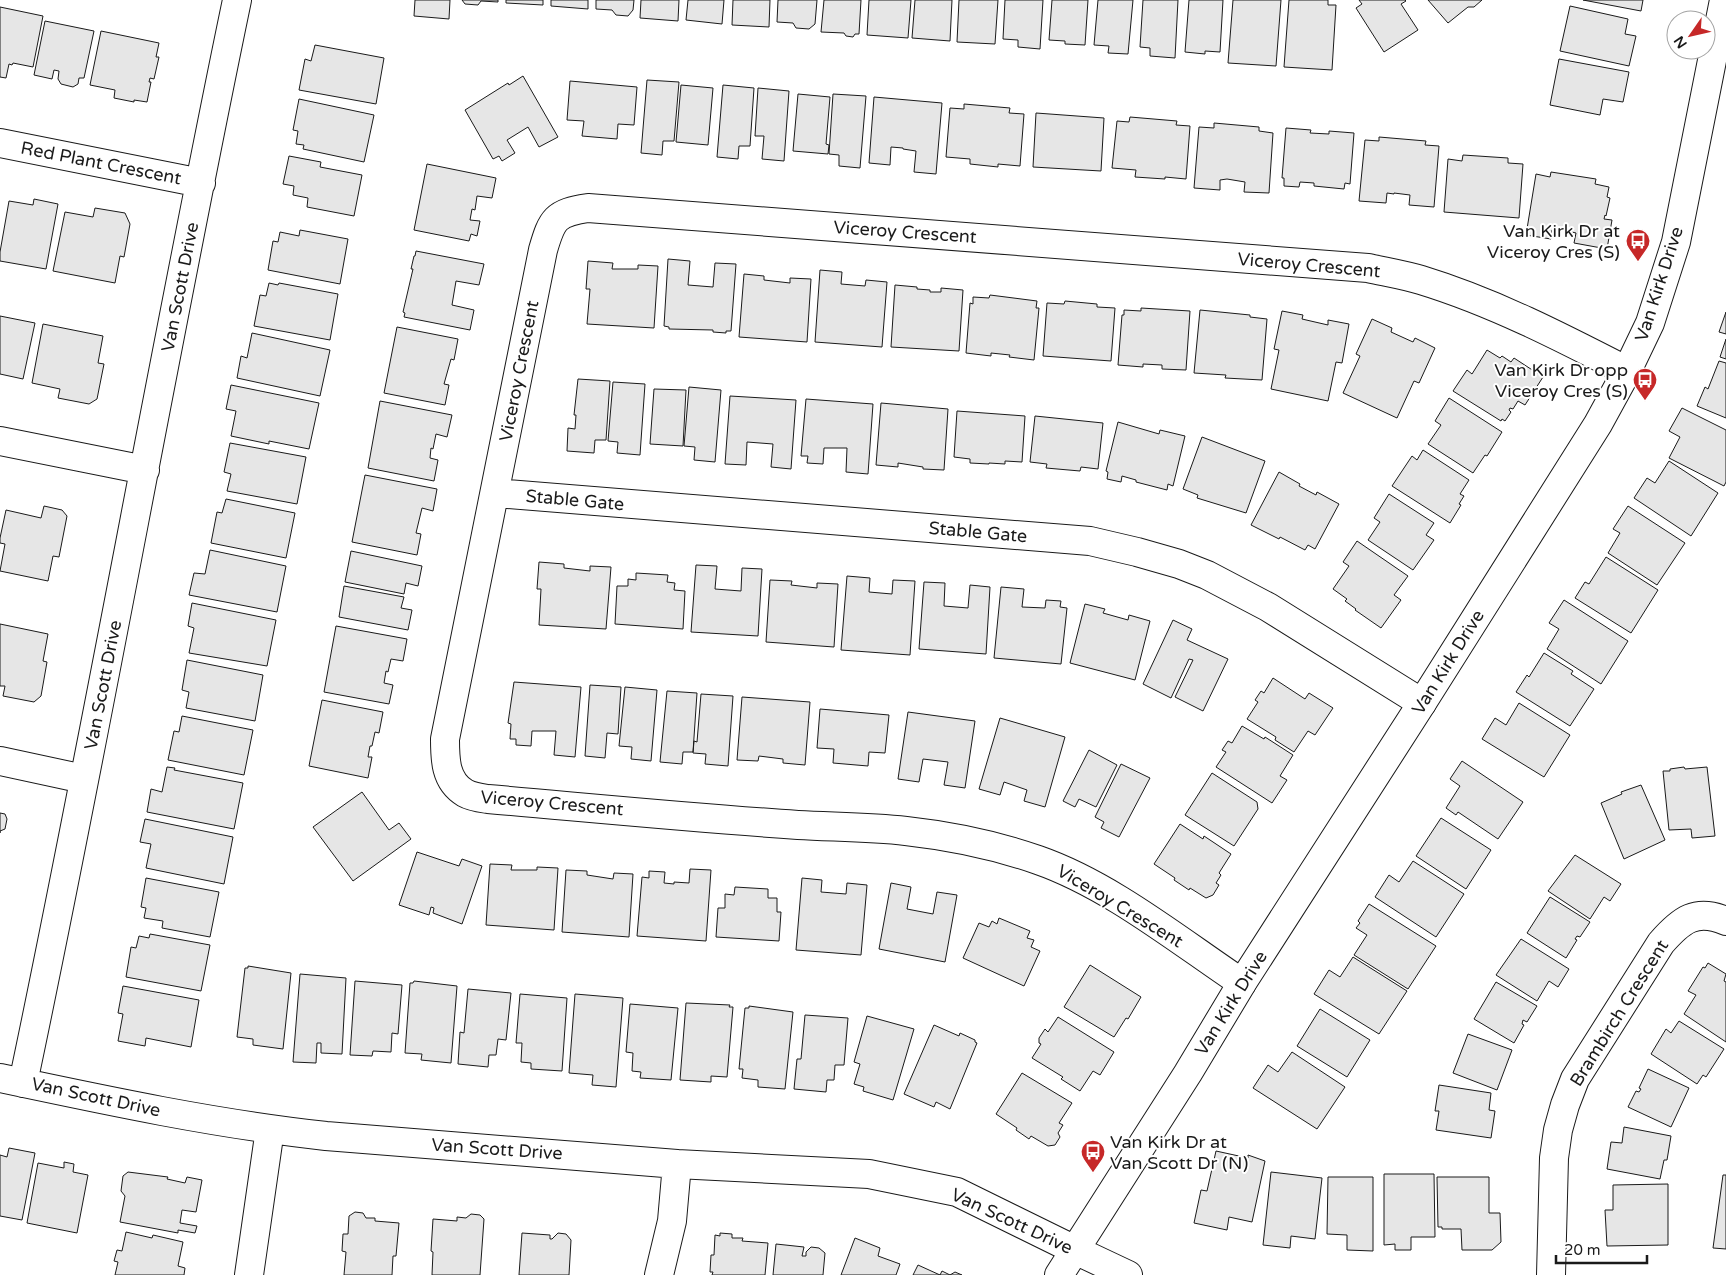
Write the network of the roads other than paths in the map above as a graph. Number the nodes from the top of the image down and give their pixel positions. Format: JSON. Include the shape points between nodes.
{"nodes":[{"id":1,"x":238,"y":0,"type":"edge"},
{"id":2,"x":1724,"y":0,"type":"edge"},
{"id":3,"x":0,"y":143,"type":"edge"},
{"id":4,"x":201,"y":183,"type":"junction"},
{"id":5,"x":1628,"y":371,"type":"junction"},
{"id":6,"x":0,"y":441,"type":"edge"},
{"id":7,"x":145,"y":470,"type":"junction"},
{"id":8,"x":495,"y":494,"type":"junction"},
{"id":9,"x":1422,"y":704,"type":"junction"},
{"id":10,"x":0,"y":761,"type":"edge"},
{"id":11,"x":84,"y":779,"type":"junction"},
{"id":12,"x":1726,"y":921,"type":"edge"},
{"id":13,"x":1242,"y":983,"type":"junction"},
{"id":14,"x":12,"y":1081,"type":"edge"},
{"id":15,"x":270,"y":1130,"type":"junction"},
{"id":16,"x":677,"y":1164,"type":"junction"},
{"id":17,"x":1075,"y":1250,"type":"junction"},
{"id":18,"x":249,"y":1275,"type":"edge"},
{"id":19,"x":659,"y":1275,"type":"edge"},
{"id":20,"x":1059,"y":1275,"type":"edge"},
{"id":21,"x":1128,"y":1275,"type":"edge"},
{"id":22,"x":1550,"y":1275,"type":"edge"}],
"edges":[{"from":1,"to":4,"type":"street","name":"Van Scott Drive"},
{"from":2,"to":5,"type":"street","name":"Van Kirk Drive","via":[[1676,242],[1650,323]]},
{"from":3,"to":4,"type":"street","name":"Red Plant Crescent"},
{"from":4,"to":7,"type":"street","name":"Van Scott Drive"},
{"from":5,"to":8,"type":"street","name":"Viceroy Crescent","via":[[1492,306],[1420,280],[1368,268],[588,208],[562,214],[549,227]]},
{"from":5,"to":9,"type":"street","name":"Van Kirk Drive"},
{"from":6,"to":7,"type":"street"},
{"from":7,"to":11,"type":"street","name":"Van Scott Drive"},
{"from":8,"to":9,"type":"street","name":"Stable Gate","via":[[1099,543],[1180,564],[1207,575],[1268,607]]},
{"from":8,"to":13,"type":"street","name":"Viceroy Crescent","via":[[445,739],[449,776],[466,794],[488,799],[904,831],[996,847],[1067,872],[1154,922]]},
{"from":9,"to":13,"type":"street","name":"Van Kirk Drive"},
{"from":10,"to":11,"type":"street"},
{"from":11,"to":14,"type":"street","name":"Van Scott Drive"},
{"from":12,"to":22,"type":"street","name":"Brambirch Crescent","via":[[1714,916],[1691,917],[1674,927],[1575,1079],[1558,1130],[1554,1158]]},
{"from":13,"to":17,"type":"street","name":"Van Kirk Drive"},
{"from":14,"to":15,"type":"street","name":"Van Scott Drive"},
{"from":15,"to":16,"type":"street","name":"Van Scott Drive"},
{"from":15,"to":18,"type":"street"},
{"from":16,"to":17,"type":"street","name":"Van Scott Drive","via":[[869,1174],[957,1192]]},
{"from":16,"to":19,"type":"street","via":[[672,1221]]},
{"from":17,"to":20,"type":"street","name":"Van Kirk Drive"},
{"from":17,"to":21,"type":"street","name":"Van Scott Drive"}]}
